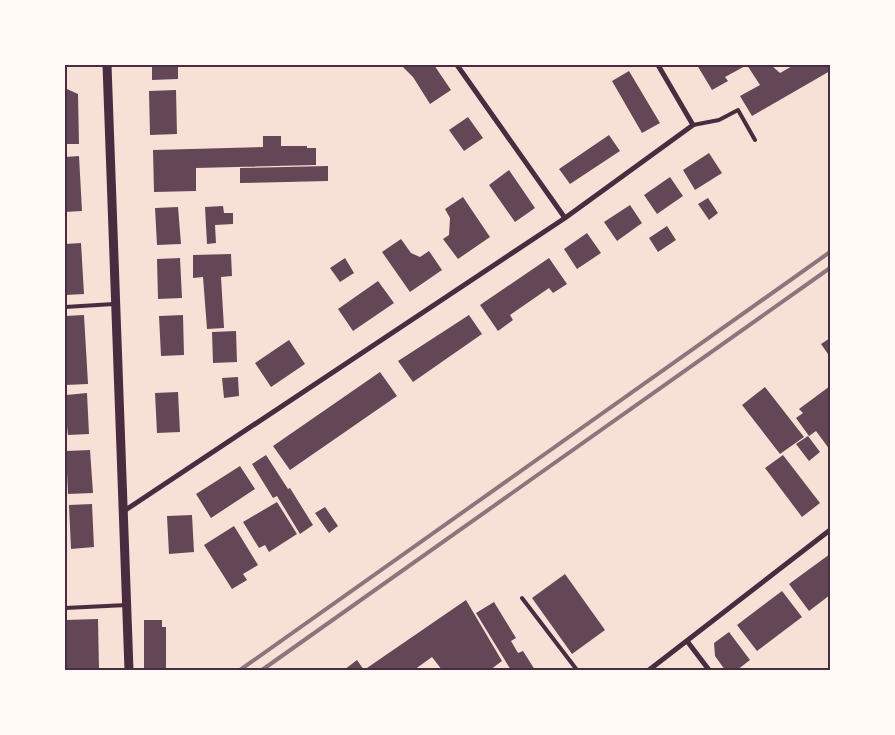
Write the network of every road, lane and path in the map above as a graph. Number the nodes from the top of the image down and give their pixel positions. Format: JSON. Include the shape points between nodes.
{"nodes":[{"id":1,"x":107,"y":65,"type":"edge"},
{"id":2,"x":457,"y":65,"type":"edge"},
{"id":3,"x":658,"y":65,"type":"edge"},
{"id":4,"x":694,"y":125,"type":"junction"},
{"id":5,"x":755,"y":140,"type":"dead end"},
{"id":6,"x":565,"y":218,"type":"junction"},
{"id":7,"x":116,"y":304,"type":"junction"},
{"id":8,"x":65,"y":307,"type":"edge"},
{"id":9,"x":124,"y":512,"type":"junction"},
{"id":10,"x":830,"y":530,"type":"edge"},
{"id":11,"x":522,"y":598,"type":"dead end"},
{"id":12,"x":127,"y":605,"type":"junction"},
{"id":13,"x":65,"y":608,"type":"edge"},
{"id":14,"x":687,"y":641,"type":"junction"},
{"id":15,"x":129,"y":670,"type":"edge"},
{"id":16,"x":577,"y":670,"type":"edge"},
{"id":17,"x":649,"y":670,"type":"edge"},
{"id":18,"x":709,"y":670,"type":"edge"}],
"edges":[{"from":1,"to":7,"type":"street"},
{"from":2,"to":6,"type":"street"},
{"from":3,"to":4,"type":"street"},
{"from":4,"to":5,"type":"lane","via":[[719,120],[738,110]]},
{"from":4,"to":6,"type":"street"},
{"from":6,"to":9,"type":"street"},
{"from":7,"to":8,"type":"lane"},
{"from":7,"to":9,"type":"street"},
{"from":9,"to":12,"type":"street"},
{"from":10,"to":14,"type":"street"},
{"from":11,"to":16,"type":"lane"},
{"from":12,"to":13,"type":"lane"},
{"from":12,"to":15,"type":"street"},
{"from":14,"to":17,"type":"street"},
{"from":14,"to":18,"type":"street"}]}
